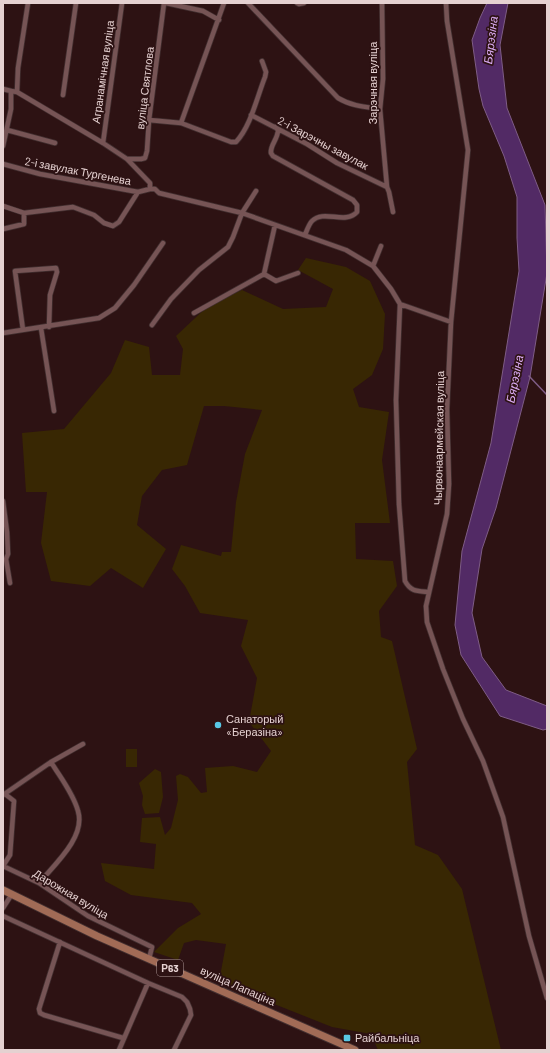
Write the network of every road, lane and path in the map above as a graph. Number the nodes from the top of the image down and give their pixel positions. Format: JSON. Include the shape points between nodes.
{"nodes":[{"id":1,"x":28,"y":3,"type":"edge"},
{"id":2,"x":76,"y":3,"type":"edge"},
{"id":3,"x":122,"y":3,"type":"edge"},
{"id":4,"x":165,"y":3,"type":"edge"},
{"id":5,"x":224,"y":3,"type":"edge"},
{"id":6,"x":248,"y":3,"type":"edge"},
{"id":7,"x":297,"y":3,"type":"edge"},
{"id":8,"x":304,"y":3,"type":"edge"},
{"id":9,"x":382,"y":3,"type":"edge"},
{"id":10,"x":446,"y":3,"type":"edge"},
{"id":11,"x":218,"y":20,"type":"junction"},
{"id":12,"x":262,"y":61,"type":"dead end"},
{"id":13,"x":3,"y":89,"type":"edge"},
{"id":14,"x":11,"y":91,"type":"junction"},
{"id":15,"x":17,"y":92,"type":"junction"},
{"id":16,"x":63,"y":95,"type":"dead end"},
{"id":17,"x":380,"y":109,"type":"junction"},
{"id":18,"x":251,"y":115,"type":"junction"},
{"id":19,"x":150,"y":120,"type":"junction"},
{"id":20,"x":180,"y":123,"type":"junction"},
{"id":21,"x":275,"y":127,"type":"junction"},
{"id":22,"x":7,"y":130,"type":"junction"},
{"id":23,"x":55,"y":143,"type":"dead end"},
{"id":24,"x":103,"y":143,"type":"junction"},
{"id":25,"x":3,"y":146,"type":"edge"},
{"id":26,"x":127,"y":159,"type":"junction"},
{"id":27,"x":3,"y":164,"type":"edge"},
{"id":28,"x":387,"y":187,"type":"junction"},
{"id":29,"x":150,"y":189,"type":"junction"},
{"id":30,"x":256,"y":191,"type":"dead end"},
{"id":31,"x":138,"y":192,"type":"junction"},
{"id":32,"x":3,"y":206,"type":"edge"},
{"id":33,"x":393,"y":212,"type":"dead end"},
{"id":34,"x":24,"y":213,"type":"junction"},
{"id":35,"x":242,"y":213,"type":"junction"},
{"id":36,"x":275,"y":225,"type":"junction"},
{"id":37,"x":3,"y":229,"type":"edge"},
{"id":38,"x":304,"y":235,"type":"junction"},
{"id":39,"x":163,"y":242,"type":"dead end"},
{"id":40,"x":381,"y":246,"type":"dead end"},
{"id":41,"x":372,"y":266,"type":"junction"},
{"id":42,"x":298,"y":273,"type":"dead end"},
{"id":43,"x":264,"y":274,"type":"junction"},
{"id":44,"x":400,"y":304,"type":"junction"},
{"id":45,"x":194,"y":313,"type":"dead end"},
{"id":46,"x":451,"y":322,"type":"junction"},
{"id":47,"x":152,"y":325,"type":"dead end"},
{"id":48,"x":49,"y":327,"type":"junction"},
{"id":49,"x":41,"y":328,"type":"junction"},
{"id":50,"x":23,"y":330,"type":"junction"},
{"id":51,"x":3,"y":333,"type":"edge"},
{"id":52,"x":54,"y":411,"type":"dead end"},
{"id":53,"x":3,"y":501,"type":"edge"},
{"id":54,"x":5,"y":532,"type":"edge"},
{"id":55,"x":10,"y":582,"type":"dead end"},
{"id":56,"x":429,"y":592,"type":"junction"},
{"id":57,"x":83,"y":744,"type":"dead end"},
{"id":58,"x":51,"y":762,"type":"junction"},
{"id":59,"x":4,"y":794,"type":"edge"},
{"id":60,"x":3,"y":866,"type":"edge"},
{"id":61,"x":39,"y":884,"type":"junction"},
{"id":62,"x":3,"y":890,"type":"edge"},
{"id":63,"x":12,"y":894,"type":"junction"},
{"id":64,"x":3,"y":908,"type":"edge"},
{"id":65,"x":3,"y":916,"type":"edge"},
{"id":66,"x":60,"y":942,"type":"junction"},
{"id":67,"x":149,"y":959,"type":"junction"},
{"id":68,"x":148,"y":983,"type":"junction"},
{"id":69,"x":547,"y":998,"type":"edge"},
{"id":70,"x":123,"y":1038,"type":"junction"},
{"id":71,"x":119,"y":1050,"type":"edge"},
{"id":72,"x":174,"y":1050,"type":"edge"},
{"id":73,"x":355,"y":1050,"type":"edge"}],
"edges":[{"from":1,"to":15,"type":"street"},
{"from":2,"to":16,"type":"street"},
{"from":3,"to":24,"type":"street","name":"Агранамічная вуліца"},
{"from":4,"to":11,"type":"street","via":[[203,11]]},
{"from":4,"to":19,"type":"street","name":"вуліца Святлова"},
{"from":5,"to":11,"type":"street"},
{"from":6,"to":17,"type":"street","via":[[338,98],[358,106]]},
{"from":7,"to":8,"type":"street"},
{"from":9,"to":17,"type":"street","name":"Зарэчная вуліца","via":[[383,79]]},
{"from":10,"to":46,"type":"street","name":"Чырвонаармейская вуліца","via":[[468,150]]},
{"from":11,"to":20,"type":"street"},
{"from":12,"to":18,"type":"street","via":[[265,77]]},
{"from":13,"to":14,"type":"street"},
{"from":14,"to":15,"type":"street"},
{"from":14,"to":22,"type":"street"},
{"from":15,"to":24,"type":"street"},
{"from":17,"to":28,"type":"street","name":"Зарэчная вуліца"},
{"from":18,"to":20,"type":"street","via":[[236,142]]},
{"from":18,"to":21,"type":"street","name":"2-і Зарэчны завулак"},
{"from":19,"to":20,"type":"street"},
{"from":19,"to":26,"type":"street","name":"вуліца Святлова","via":[[145,158]]},
{"from":21,"to":28,"type":"street","name":"2-і Зарэчны завулак","via":[[337,163]]},
{"from":21,"to":38,"type":"street","via":[[278,135],[271,148],[272,156],[354,200],[357,205],[354,216],[317,217]]},
{"from":22,"to":23,"type":"street"},
{"from":22,"to":25,"type":"street"},
{"from":24,"to":26,"type":"street"},
{"from":26,"to":29,"type":"street","via":[[150,183]]},
{"from":27,"to":31,"type":"street","name":"2-і завулак Тургенева","via":[[40,174]]},
{"from":28,"to":33,"type":"street","name":"Зарэчная вуліца"},
{"from":29,"to":31,"type":"street","name":"2-і завулак Тургенева"},
{"from":29,"to":35,"type":"street"},
{"from":30,"to":35,"type":"street"},
{"from":31,"to":34,"type":"street","via":[[123,217],[113,226],[73,207]]},
{"from":32,"to":34,"type":"street"},
{"from":34,"to":37,"type":"street","via":[[24,224]]},
{"from":35,"to":36,"type":"street"},
{"from":35,"to":47,"type":"street","via":[[228,247],[199,270]]},
{"from":36,"to":38,"type":"street"},
{"from":36,"to":43,"type":"street"},
{"from":38,"to":41,"type":"street","via":[[346,250]]},
{"from":39,"to":48,"type":"street","via":[[115,308],[99,318]]},
{"from":40,"to":41,"type":"street"},
{"from":41,"to":44,"type":"street"},
{"from":42,"to":43,"type":"street","via":[[276,281]]},
{"from":43,"to":45,"type":"street"},
{"from":44,"to":46,"type":"street"},
{"from":44,"to":56,"type":"street","via":[[396,400],[399,504],[405,581],[413,590]]},
{"from":46,"to":56,"type":"street","name":"Чырвонаармейская вуліца","via":[[447,409],[447,514]]},
{"from":48,"to":49,"type":"street"},
{"from":48,"to":50,"type":"street","via":[[50,295],[56,268],[15,271]]},
{"from":49,"to":50,"type":"street"},
{"from":49,"to":52,"type":"street"},
{"from":50,"to":51,"type":"street"},
{"from":53,"to":54,"type":"street"},
{"from":54,"to":55,"type":"street"},
{"from":56,"to":69,"type":"street","name":"Чырвонаармейская вуліца","via":[[426,622],[503,817],[529,936]]},
{"from":57,"to":58,"type":"street"},
{"from":58,"to":59,"type":"street"},
{"from":58,"to":61,"type":"street","via":[[74,800],[80,822],[70,847]]},
{"from":59,"to":60,"type":"street","via":[[14,801],[10,855]]},
{"from":60,"to":61,"type":"street","name":"Дарожная вуліца"},
{"from":61,"to":67,"type":"street","name":"Дарожная вуліца","via":[[88,916],[152,947]]},
{"from":62,"to":63,"type":"main road","name":"вуліца Лапаціна","number":"Р63"},
{"from":63,"to":64,"type":"street"},
{"from":63,"to":67,"type":"main road","name":"вуліца Лапаціна","number":"Р63"},
{"from":65,"to":66,"type":"street"},
{"from":66,"to":68,"type":"street"},
{"from":66,"to":70,"type":"street","via":[[39,1008],[40,1012]]},
{"from":67,"to":73,"type":"main road","name":"вуліца Лапаціна","number":"Р63"},
{"from":68,"to":70,"type":"street"},
{"from":68,"to":72,"type":"street","via":[[182,997],[190,1009],[191,1015]]},
{"from":70,"to":71,"type":"street"}]}
